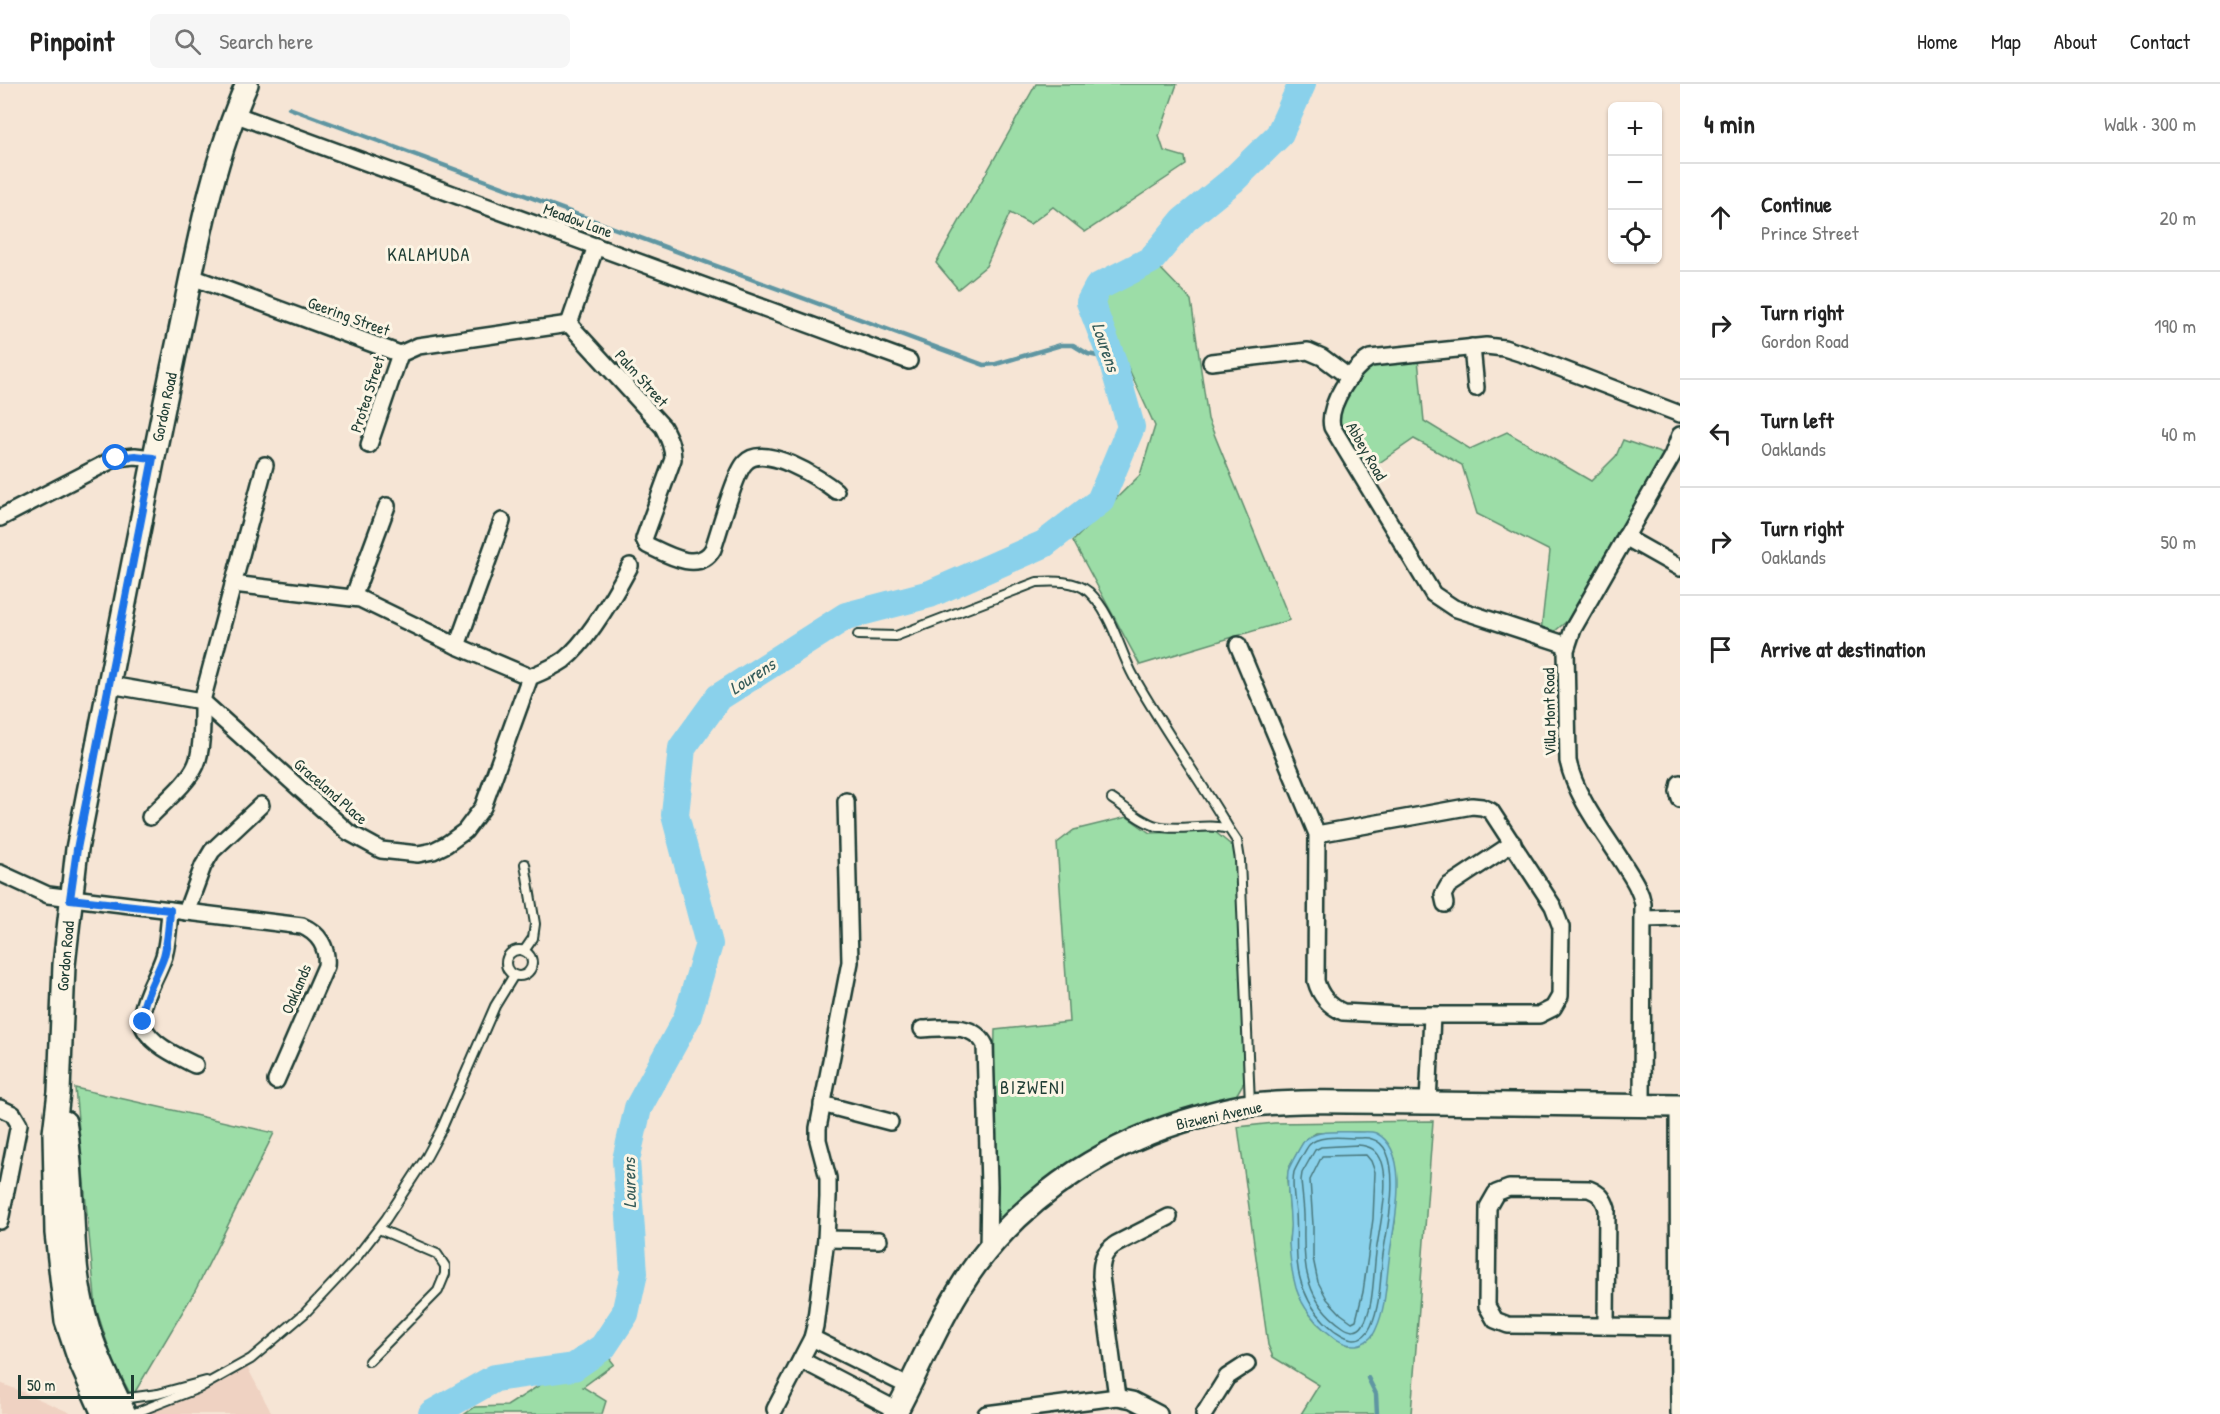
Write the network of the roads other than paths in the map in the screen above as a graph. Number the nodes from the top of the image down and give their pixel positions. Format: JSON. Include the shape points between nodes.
{"nodes":[{"id":1,"x":247,"y":84,"type":"edge"},
{"id":2,"x":234,"y":114,"type":"junction"},
{"id":3,"x":596,"y":246,"type":"junction"},
{"id":4,"x":192,"y":277,"type":"junction"},
{"id":5,"x":569,"y":324,"type":"junction"},
{"id":6,"x":1472,"y":347,"type":"junction"},
{"id":7,"x":400,"y":354,"type":"junction"},
{"id":8,"x":909,"y":361,"type":"dead end"},
{"id":9,"x":1211,"y":362,"type":"dead end"},
{"id":10,"x":1350,"y":378,"type":"junction"},
{"id":11,"x":1476,"y":388,"type":"dead end"},
{"id":12,"x":1680,"y":414,"type":"edge"},
{"id":13,"x":1680,"y":435,"type":"edge"},
{"id":14,"x":369,"y":445,"type":"dead end"},
{"id":15,"x":153,"y":458,"type":"junction"},
{"id":16,"x":265,"y":465,"type":"dead end"},
{"id":17,"x":836,"y":491,"type":"dead end"},
{"id":18,"x":387,"y":506,"type":"dead end"},
{"id":19,"x":0,"y":518,"type":"edge"},
{"id":20,"x":502,"y":521,"type":"dead end"},
{"id":21,"x":1625,"y":537,"type":"junction"},
{"id":22,"x":630,"y":566,"type":"dead end"},
{"id":23,"x":1680,"y":568,"type":"edge"},
{"id":24,"x":233,"y":584,"type":"junction"},
{"id":25,"x":353,"y":598,"type":"junction"},
{"id":26,"x":858,"y":635,"type":"dead end"},
{"id":27,"x":1238,"y":645,"type":"dead end"},
{"id":28,"x":1567,"y":645,"type":"junction"},
{"id":29,"x":457,"y":646,"type":"junction"},
{"id":30,"x":530,"y":677,"type":"junction"},
{"id":31,"x":110,"y":685,"type":"junction"},
{"id":32,"x":202,"y":700,"type":"junction"},
{"id":33,"x":1680,"y":783,"type":"edge"},
{"id":34,"x":1112,"y":799,"type":"dead end"},
{"id":35,"x":1680,"y":799,"type":"edge"},
{"id":36,"x":846,"y":801,"type":"dead end"},
{"id":37,"x":261,"y":805,"type":"dead end"},
{"id":38,"x":150,"y":817,"type":"dead end"},
{"id":39,"x":1229,"y":829,"type":"junction"},
{"id":40,"x":1317,"y":834,"type":"junction"},
{"id":41,"x":1513,"y":843,"type":"junction"},
{"id":42,"x":525,"y":864,"type":"dead end"},
{"id":43,"x":0,"y":873,"type":"edge"},
{"id":44,"x":70,"y":899,"type":"junction"},
{"id":45,"x":1445,"y":904,"type":"dead end"},
{"id":46,"x":170,"y":910,"type":"junction"},
{"id":47,"x":186,"y":912,"type":"junction"},
{"id":48,"x":1680,"y":918,"type":"edge"},
{"id":49,"x":1644,"y":919,"type":"junction"},
{"id":50,"x":524,"y":951,"type":"junction"},
{"id":51,"x":514,"y":975,"type":"junction"},
{"id":52,"x":1432,"y":1015,"type":"junction"},
{"id":53,"x":922,"y":1029,"type":"dead end"},
{"id":54,"x":195,"y":1065,"type":"dead end"},
{"id":55,"x":276,"y":1081,"type":"dead end"},
{"id":56,"x":1428,"y":1103,"type":"junction"},
{"id":57,"x":822,"y":1104,"type":"junction"},
{"id":58,"x":1250,"y":1105,"type":"junction"},
{"id":59,"x":1642,"y":1105,"type":"junction"},
{"id":60,"x":1679,"y":1106,"type":"edge"},
{"id":61,"x":0,"y":1108,"type":"edge"},
{"id":62,"x":890,"y":1122,"type":"dead end"},
{"id":63,"x":1169,"y":1217,"type":"dead end"},
{"id":64,"x":0,"y":1221,"type":"edge"},
{"id":65,"x":379,"y":1229,"type":"junction"},
{"id":66,"x":826,"y":1239,"type":"junction"},
{"id":67,"x":879,"y":1240,"type":"dead end"},
{"id":68,"x":988,"y":1251,"type":"junction"},
{"id":69,"x":1606,"y":1326,"type":"junction"},
{"id":70,"x":1680,"y":1327,"type":"edge"},
{"id":71,"x":812,"y":1338,"type":"junction"},
{"id":72,"x":801,"y":1360,"type":"junction"},
{"id":73,"x":369,"y":1361,"type":"dead end"},
{"id":74,"x":1247,"y":1364,"type":"dead end"},
{"id":75,"x":210,"y":1380,"type":"junction"},
{"id":76,"x":910,"y":1387,"type":"junction"},
{"id":77,"x":1117,"y":1397,"type":"junction"},
{"id":78,"x":775,"y":1409,"type":"dead end"},
{"id":79,"x":112,"y":1411,"type":"edge"},
{"id":80,"x":896,"y":1412,"type":"edge"},
{"id":81,"x":986,"y":1414,"type":"edge"},
{"id":82,"x":1159,"y":1414,"type":"edge"},
{"id":83,"x":1204,"y":1414,"type":"edge"},
{"id":84,"x":1679,"y":1414,"type":"edge"}],
"edges":[{"from":1,"to":2,"type":"street","name":"Gordon Road"},
{"from":2,"to":3,"type":"street","name":"Meadow Lane"},
{"from":2,"to":4,"type":"street","name":"Gordon Road","via":[[213,180]]},
{"from":3,"to":5,"type":"street"},
{"from":3,"to":8,"type":"street","name":"Meadow Lane"},
{"from":4,"to":7,"type":"street","name":"Geering Street"},
{"from":4,"to":15,"type":"street","name":"Gordon Road"},
{"from":5,"to":7,"type":"street","name":"Geering Street","via":[[418,346]]},
{"from":5,"to":17,"type":"street","name":"Palm Street","via":[[663,427],[673,449],[645,542],[650,547],[688,561],[708,557],[741,467],[753,457],[762,456],[800,468]]},
{"from":6,"to":10,"type":"street","name":"Abbey Road","via":[[1370,358]]},
{"from":6,"to":11,"type":"street"},
{"from":6,"to":12,"type":"street","name":"Abbey Road","via":[[1494,346],[1526,354]]},
{"from":7,"to":14,"type":"street","name":"Protea Street"},
{"from":9,"to":10,"type":"street","via":[[1308,351]]},
{"from":10,"to":28,"type":"street","name":"Abbey Road","via":[[1333,406],[1332,428],[1433,594],[1454,608]]},
{"from":13,"to":21,"type":"street","name":"Villa Mont Road"},
{"from":15,"to":19,"type":"street","via":[[116,458]]},
{"from":15,"to":31,"type":"street","name":"Gordon Road"},
{"from":16,"to":24,"type":"street"},
{"from":18,"to":25,"type":"street"},
{"from":20,"to":29,"type":"street"},
{"from":21,"to":23,"type":"street"},
{"from":21,"to":28,"type":"street","name":"Villa Mont Road"},
{"from":22,"to":30,"type":"street","via":[[572,652],[553,667]]},
{"from":24,"to":25,"type":"street"},
{"from":24,"to":32,"type":"street"},
{"from":25,"to":29,"type":"street"},
{"from":26,"to":39,"type":"lane","via":[[896,636],[1037,582],[1072,584],[1089,591],[1110,621],[1133,676]]},
{"from":27,"to":40,"type":"street"},
{"from":28,"to":49,"type":"street","name":"Villa Mont Road","via":[[1570,772],[1637,887]]},
{"from":29,"to":30,"type":"street"},
{"from":30,"to":32,"type":"street","name":"Graceland Place","via":[[483,807],[465,831],[433,851],[418,854],[381,850],[348,832]]},
{"from":31,"to":32,"type":"street"},
{"from":31,"to":44,"type":"street","name":"Gordon Road"},
{"from":32,"to":38,"type":"street","via":[[196,765]]},
{"from":33,"to":35,"type":"street"},
{"from":34,"to":39,"type":"lane","via":[[1156,826],[1210,825]]},
{"from":36,"to":57,"type":"street","via":[[850,962]]},
{"from":37,"to":47,"type":"street","via":[[212,851]]},
{"from":39,"to":58,"type":"lane","via":[[1237,841],[1240,860]]},
{"from":40,"to":41,"type":"street","via":[[1477,806],[1491,811]]},
{"from":40,"to":52,"type":"street","via":[[1316,981],[1321,994],[1336,1009],[1351,1013]]},
{"from":41,"to":45,"type":"street","via":[[1448,886],[1443,895]]},
{"from":41,"to":52,"type":"street","via":[[1558,916],[1562,938],[1558,1003],[1539,1015]]},
{"from":42,"to":50,"type":"lane","via":[[535,924],[533,939]]},
{"from":43,"to":44,"type":"street","name":"Oaklands","via":[[35,892]]},
{"from":44,"to":46,"type":"street","name":"Oaklands"},
{"from":44,"to":79,"type":"street","name":"Gordon Road","via":[[54,1133],[60,1286],[75,1350]]},
{"from":46,"to":47,"type":"street","name":"Oaklands"},
{"from":46,"to":54,"type":"street","via":[[164,956],[142,1017],[155,1042]]},
{"from":47,"to":55,"type":"street","name":"Oaklands","via":[[302,926],[310,930],[326,951],[326,966]]},
{"from":48,"to":49,"type":"street"},
{"from":49,"to":59,"type":"street","name":"Villa Mont Road"},
{"from":50,"to":51,"type":"lane","via":[[514,952],[507,960]]},
{"from":50,"to":51,"type":"lane","via":[[532,959],[531,970],[522,976]]},
{"from":51,"to":65,"type":"lane","via":[[495,1006],[441,1130]]},
{"from":52,"to":56,"type":"street"},
{"from":53,"to":68,"type":"street","via":[[965,1029],[985,1045]]},
{"from":56,"to":58,"type":"street","name":"Bizweni Avenue"},
{"from":56,"to":59,"type":"street","name":"Bizweni Avenue"},
{"from":57,"to":62,"type":"street"},
{"from":57,"to":66,"type":"street","via":[[818,1140],[828,1178]]},
{"from":58,"to":68,"type":"street","name":"Bizweni Avenue","via":[[1178,1122],[1109,1151],[1030,1207]]},
{"from":59,"to":60,"type":"street","name":"Bizweni Avenue"},
{"from":60,"to":70,"type":"street"},
{"from":61,"to":64,"type":"street","via":[[14,1114],[20,1124]]},
{"from":63,"to":77,"type":"street","via":[[1116,1244],[1102,1259]]},
{"from":65,"to":73,"type":"lane","via":[[437,1254],[445,1274],[438,1291]]},
{"from":65,"to":75,"type":"lane","via":[[332,1286],[272,1343]]},
{"from":66,"to":67,"type":"street"},
{"from":66,"to":71,"type":"street"},
{"from":68,"to":76,"type":"street","name":"Bizweni Avenue","via":[[951,1303]]},
{"from":69,"to":69,"type":"street","via":[[1607,1209],[1603,1198],[1583,1189],[1509,1188],[1496,1193],[1488,1207],[1487,1306],[1491,1316],[1508,1325]]},
{"from":69,"to":70,"type":"street"},
{"from":70,"to":84,"type":"street"},
{"from":71,"to":72,"type":"street"},
{"from":71,"to":76,"type":"street"},
{"from":72,"to":78,"type":"street"},
{"from":72,"to":80,"type":"street"},
{"from":74,"to":83,"type":"street","via":[[1227,1377]]},
{"from":75,"to":79,"type":"lane"},
{"from":75,"to":79,"type":"lane","via":[[198,1388]]},
{"from":76,"to":80,"type":"street","name":"Bizweni Avenue"},
{"from":77,"to":81,"type":"street"},
{"from":77,"to":82,"type":"street"}]}
